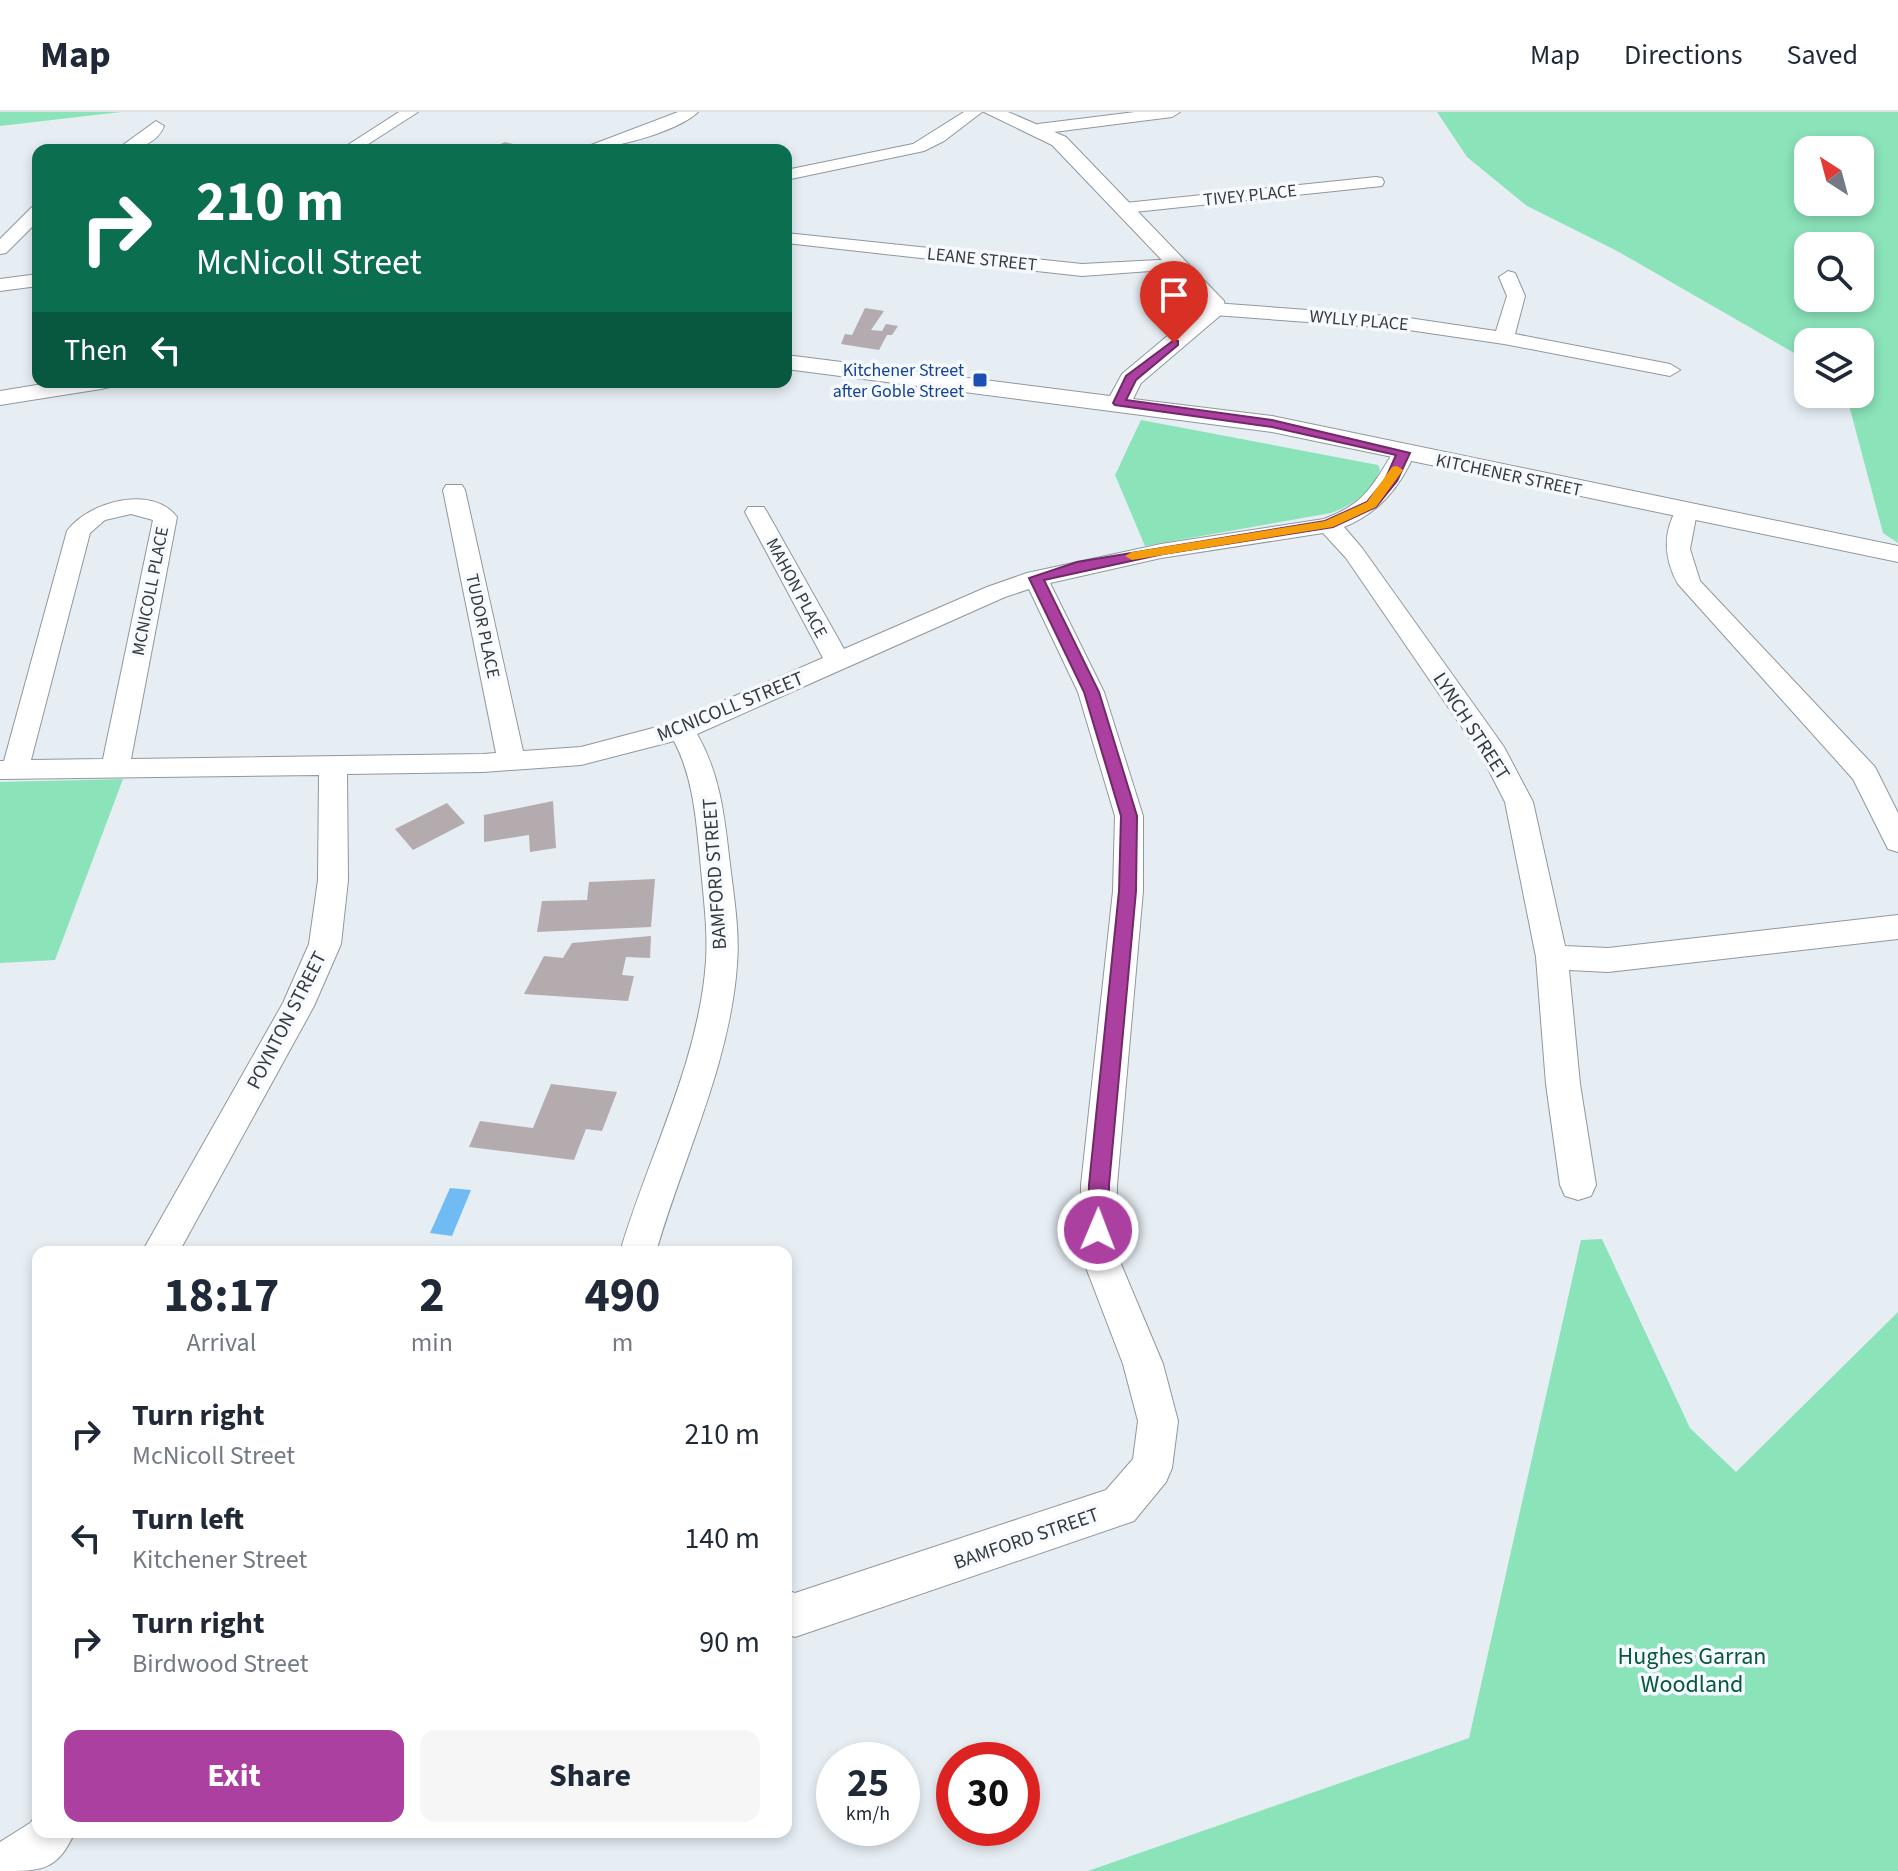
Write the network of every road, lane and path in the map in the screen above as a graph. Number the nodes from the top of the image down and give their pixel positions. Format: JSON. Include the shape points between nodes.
{"nodes":[{"id":1,"x":410,"y":112,"type":"edge"},
{"id":2,"x":690,"y":112,"type":"edge"},
{"id":3,"x":974,"y":112,"type":"edge"},
{"id":4,"x":993,"y":112,"type":"edge"},
{"id":5,"x":1172,"y":112,"type":"edge"},
{"id":6,"x":156,"y":126,"type":"dead end"},
{"id":7,"x":1038,"y":129,"type":"junction"},
{"id":8,"x":134,"y":144,"type":"edge"},
{"id":9,"x":358,"y":144,"type":"edge"},
{"id":10,"x":604,"y":144,"type":"edge"},
{"id":11,"x":792,"y":174,"type":"edge"},
{"id":12,"x":1376,"y":182,"type":"dead end"},
{"id":13,"x":1125,"y":208,"type":"junction"},
{"id":14,"x":32,"y":217,"type":"edge"},
{"id":15,"x":792,"y":239,"type":"edge"},
{"id":16,"x":0,"y":249,"type":"edge"},
{"id":17,"x":1178,"y":264,"type":"junction"},
{"id":18,"x":1508,"y":277,"type":"dead end"},
{"id":19,"x":32,"y":281,"type":"edge"},
{"id":20,"x":0,"y":285,"type":"edge"},
{"id":21,"x":1214,"y":309,"type":"junction"},
{"id":22,"x":1504,"y":338,"type":"junction"},
{"id":23,"x":792,"y":363,"type":"edge"},
{"id":24,"x":1670,"y":370,"type":"dead end"},
{"id":25,"x":63,"y":388,"type":"edge"},
{"id":26,"x":0,"y":398,"type":"edge"},
{"id":27,"x":1119,"y":403,"type":"junction"},
{"id":28,"x":1404,"y":453,"type":"junction"},
{"id":29,"x":454,"y":490,"type":"dead end"},
{"id":30,"x":756,"y":512,"type":"dead end"},
{"id":31,"x":1686,"y":512,"type":"junction"},
{"id":32,"x":1329,"y":525,"type":"junction"},
{"id":33,"x":1898,"y":554,"type":"edge"},
{"id":34,"x":1036,"y":578,"type":"junction"},
{"id":35,"x":842,"y":660,"type":"junction"},
{"id":36,"x":681,"y":730,"type":"junction"},
{"id":37,"x":511,"y":761,"type":"junction"},
{"id":38,"x":333,"y":765,"type":"junction"},
{"id":39,"x":115,"y":769,"type":"junction"},
{"id":40,"x":7,"y":770,"type":"edge"},
{"id":41,"x":1898,"y":842,"type":"edge"},
{"id":42,"x":1898,"y":927,"type":"edge"},
{"id":43,"x":1552,"y":957,"type":"junction"},
{"id":44,"x":1578,"y":1185,"type":"dead end"},
{"id":45,"x":163,"y":1246,"type":"edge"},
{"id":46,"x":640,"y":1246,"type":"edge"},
{"id":47,"x":792,"y":1614,"type":"edge"},
{"id":48,"x":48,"y":1838,"type":"edge"},
{"id":49,"x":0,"y":1870,"type":"edge"}],
"edges":[{"from":1,"to":9,"type":"street"},
{"from":2,"to":10,"type":"street"},
{"from":3,"to":11,"type":"street","via":[[918,148]]},
{"from":4,"to":7,"type":"street"},
{"from":5,"to":7,"type":"street"},
{"from":6,"to":8,"type":"street"},
{"from":7,"to":13,"type":"street","via":[[1077,157]]},
{"from":12,"to":13,"type":"street","name":"TIVEY PLACE"},
{"from":13,"to":17,"type":"street"},
{"from":14,"to":16,"type":"street"},
{"from":15,"to":17,"type":"street","name":"LEANE STREET","via":[[1082,270]]},
{"from":17,"to":21,"type":"street","via":[[1213,301]]},
{"from":18,"to":22,"type":"street","via":[[1516,296]]},
{"from":19,"to":20,"type":"street"},
{"from":21,"to":22,"type":"street","name":"WYLLY PLACE","via":[[1402,323]]},
{"from":21,"to":27,"type":"street","via":[[1131,379]]},
{"from":22,"to":24,"type":"street","name":"WYLLY PLACE"},
{"from":23,"to":27,"type":"street","name":"KITCHENER STREET"},
{"from":25,"to":26,"type":"street"},
{"from":27,"to":28,"type":"street","name":"KITCHENER STREET","via":[[1272,424]]},
{"from":28,"to":31,"type":"street","name":"KITCHENER STREET"},
{"from":28,"to":32,"type":"street","name":"MCNICOLL STREET","via":[[1372,505]]},
{"from":29,"to":37,"type":"street","name":"TUDOR PLACE"},
{"from":30,"to":35,"type":"street","name":"MAHON PLACE","via":[[830,651]]},
{"from":31,"to":33,"type":"street","name":"KITCHENER STREET"},
{"from":31,"to":41,"type":"street","via":[[1677,563],[1690,584],[1865,774]]},
{"from":32,"to":34,"type":"street","name":"MCNICOLL STREET","via":[[1148,553]]},
{"from":32,"to":43,"type":"street","name":"LYNCH STREET","via":[[1494,753],[1519,802]]},
{"from":34,"to":35,"type":"street","name":"MCNICOLL STREET"},
{"from":34,"to":47,"type":"street","name":"BAMFORD STREET","via":[[1091,692],[1129,816],[1128,891],[1099,1185],[1098,1252],[1143,1364],[1158,1421],[1152,1468],[1119,1506]]},
{"from":35,"to":36,"type":"street","name":"MCNICOLL STREET"},
{"from":36,"to":37,"type":"street","name":"MCNICOLL STREET","via":[[581,756]]},
{"from":36,"to":46,"type":"street","name":"BAMFORD STREET","via":[[698,757],[708,789],[721,977],[706,1044]]},
{"from":37,"to":38,"type":"street","name":"MCNICOLL STREET"},
{"from":38,"to":39,"type":"street","name":"MCNICOLL STREET"},
{"from":38,"to":45,"type":"street","name":"POYNTON STREET","via":[[333,880],[325,944],[298,1006]]},
{"from":39,"to":40,"type":"street","name":"MCNICOLL STREET"},
{"from":39,"to":40,"type":"street","name":"MCNICOLL PLACE","via":[[165,517],[150,507],[106,510],[79,531]]},
{"from":42,"to":43,"type":"street","via":[[1608,960]]},
{"from":43,"to":44,"type":"street","name":"LYNCH STREET"},
{"from":48,"to":49,"type":"street"}]}
